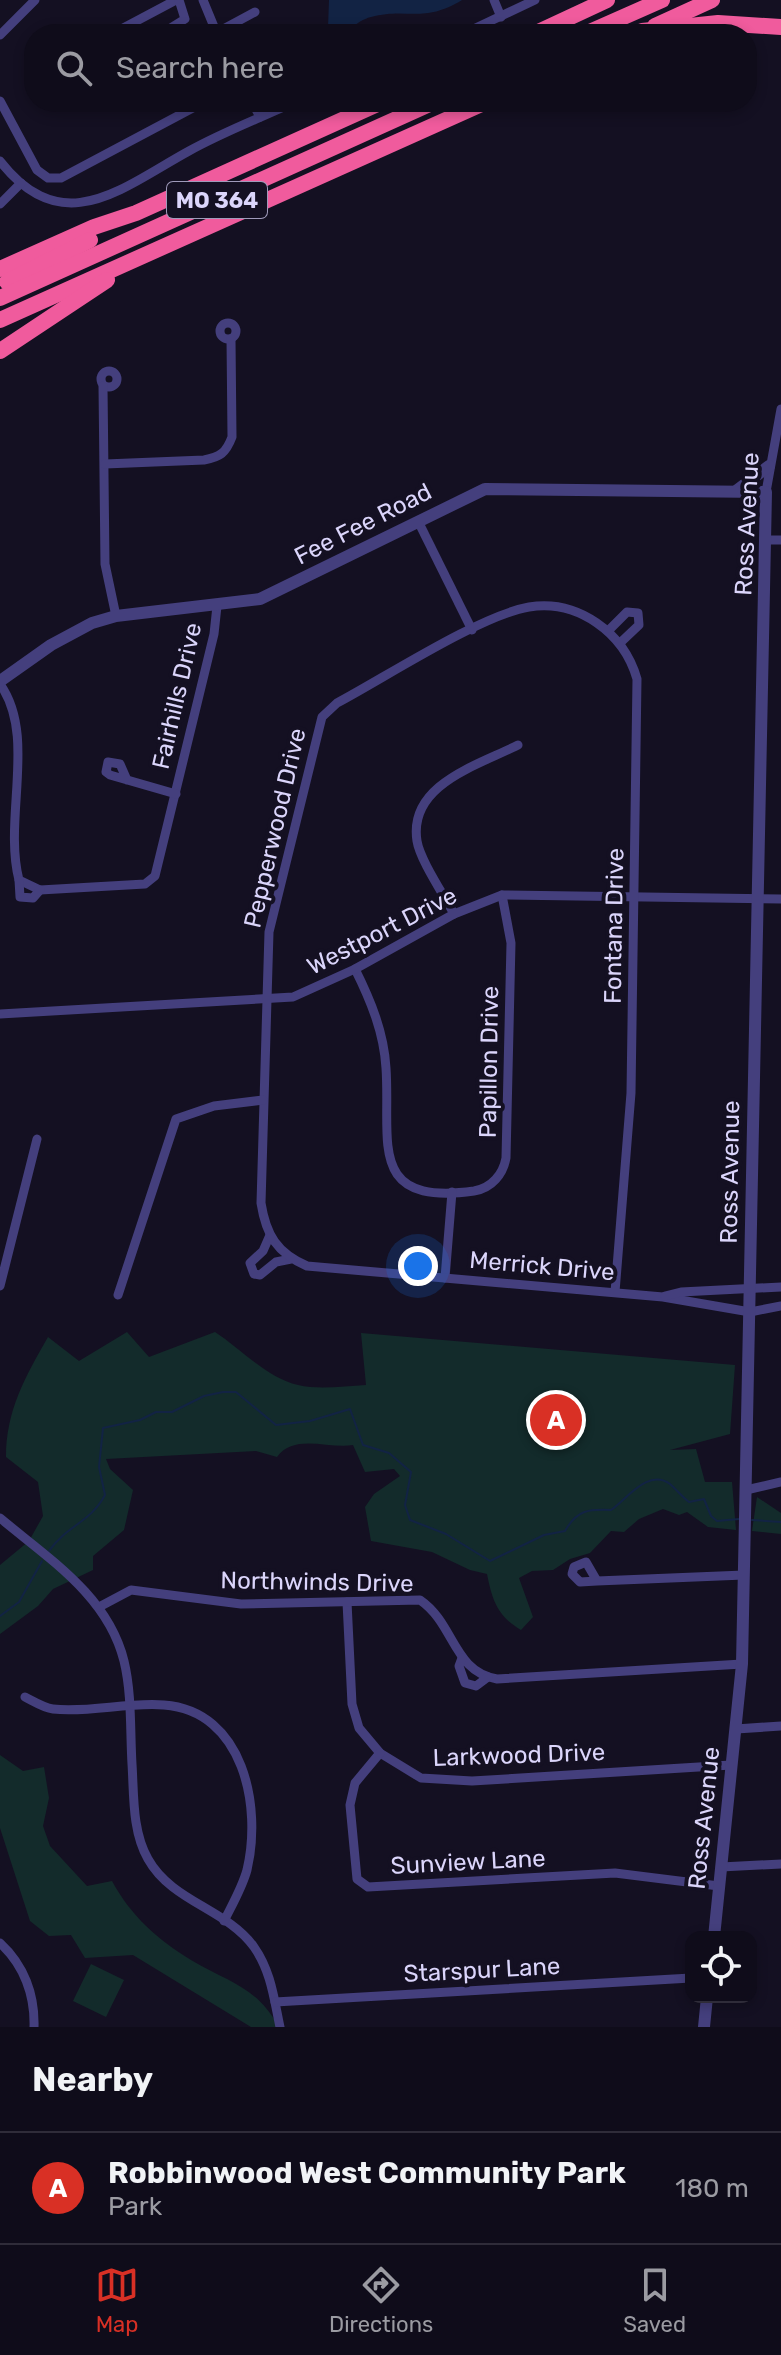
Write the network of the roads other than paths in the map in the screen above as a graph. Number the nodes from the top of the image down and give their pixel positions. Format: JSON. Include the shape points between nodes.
{"nodes":[{"id":1,"x":35,"y":0,"type":"edge"},
{"id":2,"x":178,"y":0,"type":"edge"},
{"id":3,"x":203,"y":0,"type":"edge"},
{"id":4,"x":494,"y":0,"type":"edge"},
{"id":5,"x":535,"y":0,"type":"edge"},
{"id":6,"x":607,"y":0,"type":"edge"},
{"id":7,"x":662,"y":0,"type":"edge"},
{"id":8,"x":712,"y":0,"type":"edge"},
{"id":9,"x":255,"y":12,"type":"dead end"},
{"id":10,"x":501,"y":17,"type":"junction"},
{"id":11,"x":131,"y":24,"type":"edge"},
{"id":12,"x":177,"y":24,"type":"edge"},
{"id":13,"x":213,"y":24,"type":"edge"},
{"id":14,"x":234,"y":24,"type":"edge"},
{"id":15,"x":485,"y":24,"type":"edge"},
{"id":16,"x":555,"y":24,"type":"edge"},
{"id":17,"x":608,"y":24,"type":"edge"},
{"id":18,"x":660,"y":24,"type":"edge"},
{"id":19,"x":710,"y":24,"type":"edge"},
{"id":20,"x":734,"y":24,"type":"edge"},
{"id":21,"x":757,"y":25,"type":"edge"},
{"id":22,"x":781,"y":27,"type":"edge"},
{"id":23,"x":0,"y":35,"type":"edge"},
{"id":24,"x":0,"y":101,"type":"edge"},
{"id":25,"x":185,"y":112,"type":"edge"},
{"id":26,"x":257,"y":112,"type":"edge"},
{"id":27,"x":272,"y":112,"type":"edge"},
{"id":28,"x":360,"y":112,"type":"edge"},
{"id":29,"x":412,"y":112,"type":"edge"},
{"id":30,"x":464,"y":112,"type":"edge"},
{"id":31,"x":260,"y":117,"type":"junction"},
{"id":32,"x":0,"y":161,"type":"edge"},
{"id":33,"x":21,"y":183,"type":"junction"},
{"id":34,"x":0,"y":204,"type":"edge"},
{"id":35,"x":136,"y":213,"type":"junction"},
{"id":36,"x":138,"y":258,"type":"junction"},
{"id":37,"x":0,"y":269,"type":"edge"},
{"id":38,"x":0,"y":286,"type":"edge"},
{"id":39,"x":0,"y":298,"type":"edge"},
{"id":40,"x":0,"y":320,"type":"edge"},
{"id":41,"x":231,"y":339,"type":"dead end"},
{"id":42,"x":0,"y":351,"type":"edge"},
{"id":43,"x":103,"y":386,"type":"dead end"},
{"id":44,"x":781,"y":409,"type":"edge"},
{"id":45,"x":778,"y":440,"type":"edge"},
{"id":46,"x":105,"y":464,"type":"junction"},
{"id":47,"x":769,"y":466,"type":"junction"},
{"id":48,"x":736,"y":491,"type":"junction"},
{"id":49,"x":766,"y":492,"type":"junction"},
{"id":50,"x":418,"y":521,"type":"junction"},
{"id":51,"x":765,"y":540,"type":"junction"},
{"id":52,"x":781,"y":540,"type":"edge"},
{"id":53,"x":217,"y":606,"type":"junction"},
{"id":54,"x":116,"y":616,"type":"junction"},
{"id":55,"x":472,"y":630,"type":"junction"},
{"id":56,"x":608,"y":631,"type":"junction"},
{"id":57,"x":620,"y":643,"type":"junction"},
{"id":58,"x":0,"y":683,"type":"edge"},
{"id":59,"x":518,"y":745,"type":"dead end"},
{"id":60,"x":127,"y":780,"type":"dead end"},
{"id":61,"x":176,"y":794,"type":"junction"},
{"id":62,"x":19,"y":880,"type":"junction"},
{"id":63,"x":40,"y":890,"type":"junction"},
{"id":64,"x":502,"y":895,"type":"junction"},
{"id":65,"x":634,"y":895,"type":"junction"},
{"id":66,"x":758,"y":898,"type":"junction"},
{"id":67,"x":781,"y":899,"type":"edge"},
{"id":68,"x":454,"y":914,"type":"junction"},
{"id":69,"x":355,"y":969,"type":"junction"},
{"id":70,"x":266,"y":1000,"type":"junction"},
{"id":71,"x":0,"y":1014,"type":"edge"},
{"id":72,"x":263,"y":1100,"type":"junction"},
{"id":73,"x":37,"y":1139,"type":"dead end"},
{"id":74,"x":452,"y":1192,"type":"junction"},
{"id":75,"x":270,"y":1235,"type":"junction"},
{"id":76,"x":279,"y":1250,"type":"joint"},
{"id":77,"x":291,"y":1259,"type":"junction"},
{"id":78,"x":445,"y":1278,"type":"junction"},
{"id":79,"x":0,"y":1286,"type":"edge"},
{"id":80,"x":749,"y":1287,"type":"junction"},
{"id":81,"x":781,"y":1287,"type":"edge"},
{"id":82,"x":615,"y":1292,"type":"junction"},
{"id":83,"x":118,"y":1295,"type":"dead end"},
{"id":84,"x":663,"y":1297,"type":"junction"},
{"id":85,"x":781,"y":1306,"type":"edge"},
{"id":86,"x":750,"y":1312,"type":"junction"},
{"id":87,"x":781,"y":1482,"type":"edge"},
{"id":88,"x":746,"y":1490,"type":"junction"},
{"id":89,"x":0,"y":1518,"type":"edge"},
{"id":90,"x":744,"y":1575,"type":"junction"},
{"id":91,"x":597,"y":1581,"type":"dead end"},
{"id":92,"x":347,"y":1602,"type":"junction"},
{"id":93,"x":99,"y":1607,"type":"junction"},
{"id":94,"x":462,"y":1658,"type":"junction"},
{"id":95,"x":742,"y":1664,"type":"junction"},
{"id":96,"x":488,"y":1677,"type":"junction"},
{"id":97,"x":25,"y":1697,"type":"dead end"},
{"id":98,"x":129,"y":1705,"type":"junction"},
{"id":99,"x":781,"y":1726,"type":"edge"},
{"id":100,"x":736,"y":1729,"type":"junction"},
{"id":101,"x":380,"y":1753,"type":"junction"},
{"id":102,"x":731,"y":1765,"type":"junction"},
{"id":103,"x":781,"y":1864,"type":"edge"},
{"id":104,"x":721,"y":1867,"type":"junction"},
{"id":105,"x":719,"y":1886,"type":"junction"},
{"id":106,"x":224,"y":1921,"type":"junction"},
{"id":107,"x":715,"y":1931,"type":"edge"},
{"id":108,"x":0,"y":1943,"type":"edge"},
{"id":109,"x":685,"y":1978,"type":"edge"},
{"id":110,"x":275,"y":2002,"type":"junction"},
{"id":111,"x":706,"y":2003,"type":"edge"},
{"id":112,"x":34,"y":2027,"type":"edge"},
{"id":113,"x":280,"y":2027,"type":"edge"},
{"id":114,"x":704,"y":2027,"type":"edge"}],
"edges":[{"from":1,"to":23,"type":"street"},
{"from":2,"to":11,"type":"street"},
{"from":2,"to":12,"type":"street","via":[[185,19]]},
{"from":3,"to":13,"type":"street"},
{"from":4,"to":10,"type":"street"},
{"from":5,"to":10,"type":"street"},
{"from":6,"to":16,"type":"highway"},
{"from":7,"to":17,"type":"highway"},
{"from":8,"to":18,"type":"highway"},
{"from":9,"to":14,"type":"street"},
{"from":10,"to":15,"type":"street"},
{"from":19,"to":20,"type":"highway"},
{"from":21,"to":22,"type":"highway"},
{"from":24,"to":25,"type":"street","via":[[37,170],[48,178],[61,178]]},
{"from":26,"to":31,"type":"street"},
{"from":27,"to":31,"type":"street"},
{"from":28,"to":35,"type":"highway"},
{"from":29,"to":39,"type":"highway","number":"MO 364"},
{"from":30,"to":36,"type":"highway","number":"MO 364"},
{"from":31,"to":33,"type":"street","via":[[111,197],[70,202]]},
{"from":32,"to":33,"type":"street"},
{"from":33,"to":34,"type":"street"},
{"from":35,"to":37,"type":"highway"},
{"from":35,"to":38,"type":"highway"},
{"from":36,"to":40,"type":"highway","number":"MO 364"},
{"from":36,"to":42,"type":"highway"},
{"from":41,"to":46,"type":"street","via":[[228,449],[204,460]]},
{"from":43,"to":46,"type":"street"},
{"from":44,"to":45,"type":"street","name":"Ross Avenue"},
{"from":45,"to":47,"type":"street","name":"Ross Avenue"},
{"from":46,"to":54,"type":"street","via":[[105,564]]},
{"from":47,"to":48,"type":"street"},
{"from":47,"to":49,"type":"street","name":"Ross Avenue"},
{"from":48,"to":49,"type":"street","name":"Fee Fee Road"},
{"from":48,"to":50,"type":"street","name":"Fee Fee Road","via":[[485,489]]},
{"from":49,"to":51,"type":"street","name":"Ross Avenue"},
{"from":50,"to":53,"type":"street","name":"Fee Fee Road","via":[[281,591]]},
{"from":50,"to":55,"type":"street"},
{"from":51,"to":52,"type":"street"},
{"from":51,"to":66,"type":"street","name":"Ross Avenue"},
{"from":53,"to":54,"type":"street","name":"Fee Fee Road"},
{"from":53,"to":61,"type":"street","name":"Fairhills Drive"},
{"from":54,"to":58,"type":"street","name":"Fee Fee Road","via":[[51,645]]},
{"from":55,"to":56,"type":"street","name":"Pepperwood Drive","via":[[539,606],[575,612]]},
{"from":55,"to":70,"type":"street","name":"Pepperwood Drive","via":[[337,703],[322,717],[269,932]]},
{"from":56,"to":57,"type":"street","name":"Pepperwood Drive"},
{"from":56,"to":57,"type":"street","via":[[627,612],[638,613],[639,625]]},
{"from":57,"to":65,"type":"street","name":"Fontana Drive","via":[[638,691]]},
{"from":58,"to":62,"type":"street","via":[[16,716],[13,800]]},
{"from":59,"to":68,"type":"street","via":[[442,784],[426,801],[417,840]]},
{"from":60,"to":61,"type":"street","name":"Fairhills Drive"},
{"from":61,"to":63,"type":"street","name":"Fairhills Drive","via":[[151,882]]},
{"from":62,"to":63,"type":"street","name":"Fairhills Drive"},
{"from":62,"to":63,"type":"street","via":[[25,900]]},
{"from":64,"to":65,"type":"street","name":"Westport Drive"},
{"from":64,"to":68,"type":"street","name":"Westport Drive"},
{"from":64,"to":74,"type":"street","name":"Papillon Drive","via":[[511,943],[506,1158],[501,1175],[491,1183]]},
{"from":65,"to":66,"type":"street","name":"Westport Drive"},
{"from":65,"to":82,"type":"street","name":"Fontana Drive","via":[[629,1129]]},
{"from":66,"to":67,"type":"street","name":"Westport Drive"},
{"from":66,"to":80,"type":"street","name":"Ross Avenue"},
{"from":68,"to":69,"type":"street","name":"Westport Drive"},
{"from":69,"to":70,"type":"street","name":"Westport Drive","via":[[293,997]]},
{"from":69,"to":74,"type":"street","via":[[380,1029],[392,1168],[417,1189]]},
{"from":70,"to":71,"type":"street","name":"Westport Drive"},
{"from":70,"to":72,"type":"street","name":"Pepperwood Drive"},
{"from":72,"to":75,"type":"street","name":"Pepperwood Drive","via":[[261,1203]]},
{"from":72,"to":83,"type":"street","via":[[214,1106],[176,1119]]},
{"from":73,"to":79,"type":"street"},
{"from":74,"to":78,"type":"street"},
{"from":75,"to":76,"type":"street","name":"Pepperwood Drive"},
{"from":75,"to":77,"type":"street","via":[[250,1269],[260,1275],[276,1262]]},
{"from":76,"to":77,"type":"street","name":"Merrick Drive"},
{"from":77,"to":78,"type":"street","name":"Merrick Drive","via":[[307,1266]]},
{"from":78,"to":82,"type":"street","name":"Merrick Drive"},
{"from":80,"to":81,"type":"street","name":"Merrick Drive"},
{"from":80,"to":84,"type":"street","name":"Merrick Drive"},
{"from":80,"to":86,"type":"street","name":"Ross Avenue"},
{"from":82,"to":84,"type":"street","name":"Merrick Drive"},
{"from":84,"to":86,"type":"street","name":"Merrick Drive"},
{"from":85,"to":86,"type":"street","name":"Merrick Drive"},
{"from":86,"to":88,"type":"street","name":"Ross Avenue"},
{"from":87,"to":88,"type":"street"},
{"from":88,"to":90,"type":"street","name":"Ross Avenue"},
{"from":89,"to":93,"type":"street"},
{"from":90,"to":91,"type":"street"},
{"from":90,"to":95,"type":"street","name":"Ross Avenue"},
{"from":92,"to":93,"type":"street","name":"Northwinds Drive","via":[[241,1604],[131,1590]]},
{"from":92,"to":94,"type":"street","name":"Northwinds Drive","via":[[420,1600],[445,1623]]},
{"from":92,"to":101,"type":"street","name":"Larkwood Drive","via":[[352,1704],[359,1728]]},
{"from":93,"to":98,"type":"street","via":[[125,1663]]},
{"from":94,"to":96,"type":"street","name":"Northwinds Drive"},
{"from":94,"to":96,"type":"street","name":"Northwinds Drive","via":[[465,1683],[476,1686]]},
{"from":95,"to":96,"type":"street","name":"Northwinds Drive"},
{"from":95,"to":100,"type":"street","name":"Ross Avenue"},
{"from":97,"to":98,"type":"street","via":[[50,1709]]},
{"from":98,"to":106,"type":"street","via":[[135,1817],[148,1859],[180,1895]]},
{"from":98,"to":106,"type":"street","via":[[168,1705],[205,1720],[240,1760],[248,1789],[251,1846],[246,1874]]},
{"from":99,"to":100,"type":"street"},
{"from":100,"to":102,"type":"street","name":"Ross Avenue"},
{"from":101,"to":102,"type":"street","name":"Larkwood Drive","via":[[408,1772],[435,1781]]},
{"from":101,"to":105,"type":"street","name":"Sunview Lane","via":[[355,1783],[350,1805],[357,1879],[368,1887],[615,1873]]},
{"from":102,"to":104,"type":"street","name":"Ross Avenue"},
{"from":103,"to":104,"type":"street"},
{"from":104,"to":105,"type":"street","name":"Ross Avenue"},
{"from":105,"to":107,"type":"street","name":"Ross Avenue"},
{"from":106,"to":110,"type":"street","via":[[252,1945],[271,1981]]},
{"from":108,"to":112,"type":"street","via":[[18,1963],[29,1987]]},
{"from":109,"to":110,"type":"street","name":"Starspur Lane"},
{"from":110,"to":113,"type":"street"},
{"from":111,"to":114,"type":"street"}]}
